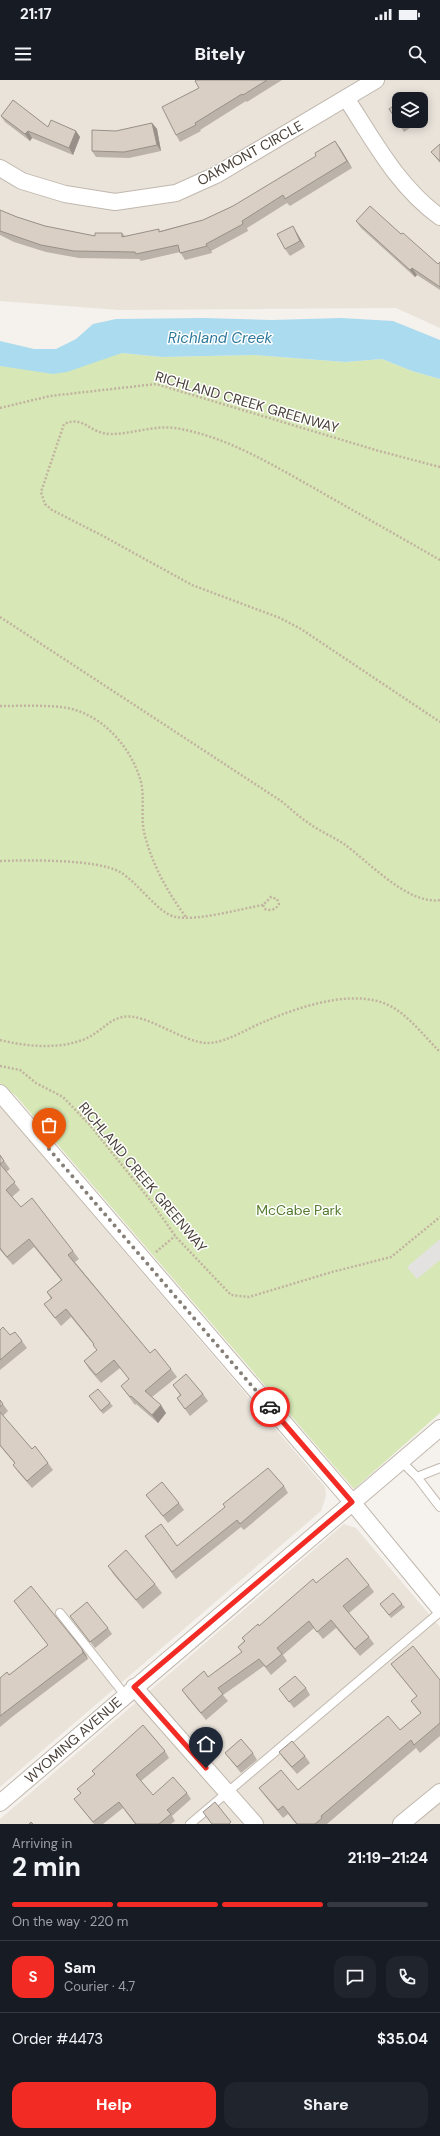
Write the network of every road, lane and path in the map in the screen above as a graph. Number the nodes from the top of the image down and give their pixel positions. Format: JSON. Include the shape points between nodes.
{"nodes":[{"id":1,"x":376,"y":80,"type":"edge"},
{"id":2,"x":346,"y":98,"type":"junction"},
{"id":3,"x":0,"y":168,"type":"edge"},
{"id":4,"x":440,"y":217,"type":"edge"},
{"id":5,"x":0,"y":408,"type":"edge"},
{"id":6,"x":440,"y":467,"type":"edge"},
{"id":7,"x":440,"y":560,"type":"edge"},
{"id":8,"x":0,"y":617,"type":"edge"},
{"id":9,"x":0,"y":706,"type":"edge"},
{"id":10,"x":440,"y":722,"type":"edge"},
{"id":11,"x":0,"y":861,"type":"edge"},
{"id":12,"x":440,"y":900,"type":"edge"},
{"id":13,"x":263,"y":905,"type":"junction"},
{"id":14,"x":186,"y":917,"type":"junction"},
{"id":15,"x":0,"y":1040,"type":"edge"},
{"id":16,"x":440,"y":1052,"type":"edge"},
{"id":17,"x":0,"y":1066,"type":"edge"},
{"id":18,"x":0,"y":1093,"type":"edge"},
{"id":19,"x":440,"y":1217,"type":"edge"},
{"id":20,"x":175,"y":1236,"type":"junction"},
{"id":21,"x":152,"y":1256,"type":"dead end"},
{"id":22,"x":440,"y":1428,"type":"edge"},
{"id":23,"x":402,"y":1462,"type":"junction"},
{"id":24,"x":440,"y":1468,"type":"edge"},
{"id":25,"x":417,"y":1477,"type":"junction"},
{"id":26,"x":352,"y":1502,"type":"junction"},
{"id":27,"x":440,"y":1507,"type":"edge"},
{"id":28,"x":440,"y":1608,"type":"edge"},
{"id":29,"x":440,"y":1612,"type":"edge"},
{"id":30,"x":60,"y":1614,"type":"dead end"},
{"id":31,"x":129,"y":1691,"type":"junction"},
{"id":32,"x":227,"y":1792,"type":"junction"},
{"id":33,"x":440,"y":1792,"type":"edge"},
{"id":34,"x":0,"y":1803,"type":"edge"},
{"id":35,"x":190,"y":1824,"type":"edge"},
{"id":36,"x":254,"y":1824,"type":"edge"},
{"id":37,"x":401,"y":1824,"type":"edge"}],
"edges":[{"from":1,"to":2,"type":"street","name":"OAKMONT CIRCLE"},
{"from":2,"to":3,"type":"street","name":"OAKMONT CIRCLE","via":[[216,175],[176,193],[115,202],[65,194],[22,181]]},
{"from":2,"to":4,"type":"street","via":[[395,175],[421,204]]},
{"from":5,"to":6,"type":"path","name":"RICHLAND CREEK GREENWAY","via":[[50,396],[156,384]]},
{"from":7,"to":10,"type":"path","via":[[275,466],[228,444],[174,428],[111,434],[94,431],[82,422],[72,421],[64,424],[40,492],[45,504],[52,510],[173,576],[280,618],[301,629]]},
{"from":8,"to":12,"type":"path","via":[[281,801],[414,896],[433,901]]},
{"from":9,"to":14,"type":"path","via":[[62,707],[86,714],[102,723],[117,740],[130,756],[141,782],[144,834],[151,857],[173,899]]},
{"from":11,"to":14,"type":"path","via":[[102,865],[119,871],[132,880],[165,914]]},
{"from":13,"to":13,"type":"path","via":[[265,909],[273,910],[279,904],[277,899],[271,897]]},
{"from":13,"to":14,"type":"path"},
{"from":15,"to":16,"type":"path","via":[[33,1045],[71,1044],[90,1037],[126,1016],[210,1043],[283,1015],[328,1002],[358,997],[383,1003],[397,1010]]},
{"from":17,"to":20,"type":"path","name":"RICHLAND CREEK GREENWAY","via":[[20,1070],[36,1083],[63,1097],[89,1124],[150,1200]]},
{"from":18,"to":26,"type":"street"},
{"from":19,"to":20,"type":"path","name":"RICHLAND CREEK GREENWAY","via":[[397,1255],[249,1297],[236,1297],[228,1293]]},
{"from":20,"to":21,"type":"path"},
{"from":22,"to":23,"type":"street","name":"WYOMING AVENUE"},
{"from":23,"to":25,"type":"lane"},
{"from":23,"to":26,"type":"street","name":"WYOMING AVENUE"},
{"from":24,"to":25,"type":"lane"},
{"from":25,"to":27,"type":"lane"},
{"from":26,"to":28,"type":"street"},
{"from":26,"to":31,"type":"street","name":"WYOMING AVENUE"},
{"from":29,"to":32,"type":"lane"},
{"from":30,"to":31,"type":"lane"},
{"from":31,"to":32,"type":"street"},
{"from":31,"to":34,"type":"street","name":"WYOMING AVENUE"},
{"from":32,"to":35,"type":"lane"},
{"from":32,"to":36,"type":"street"},
{"from":33,"to":37,"type":"street"}]}
